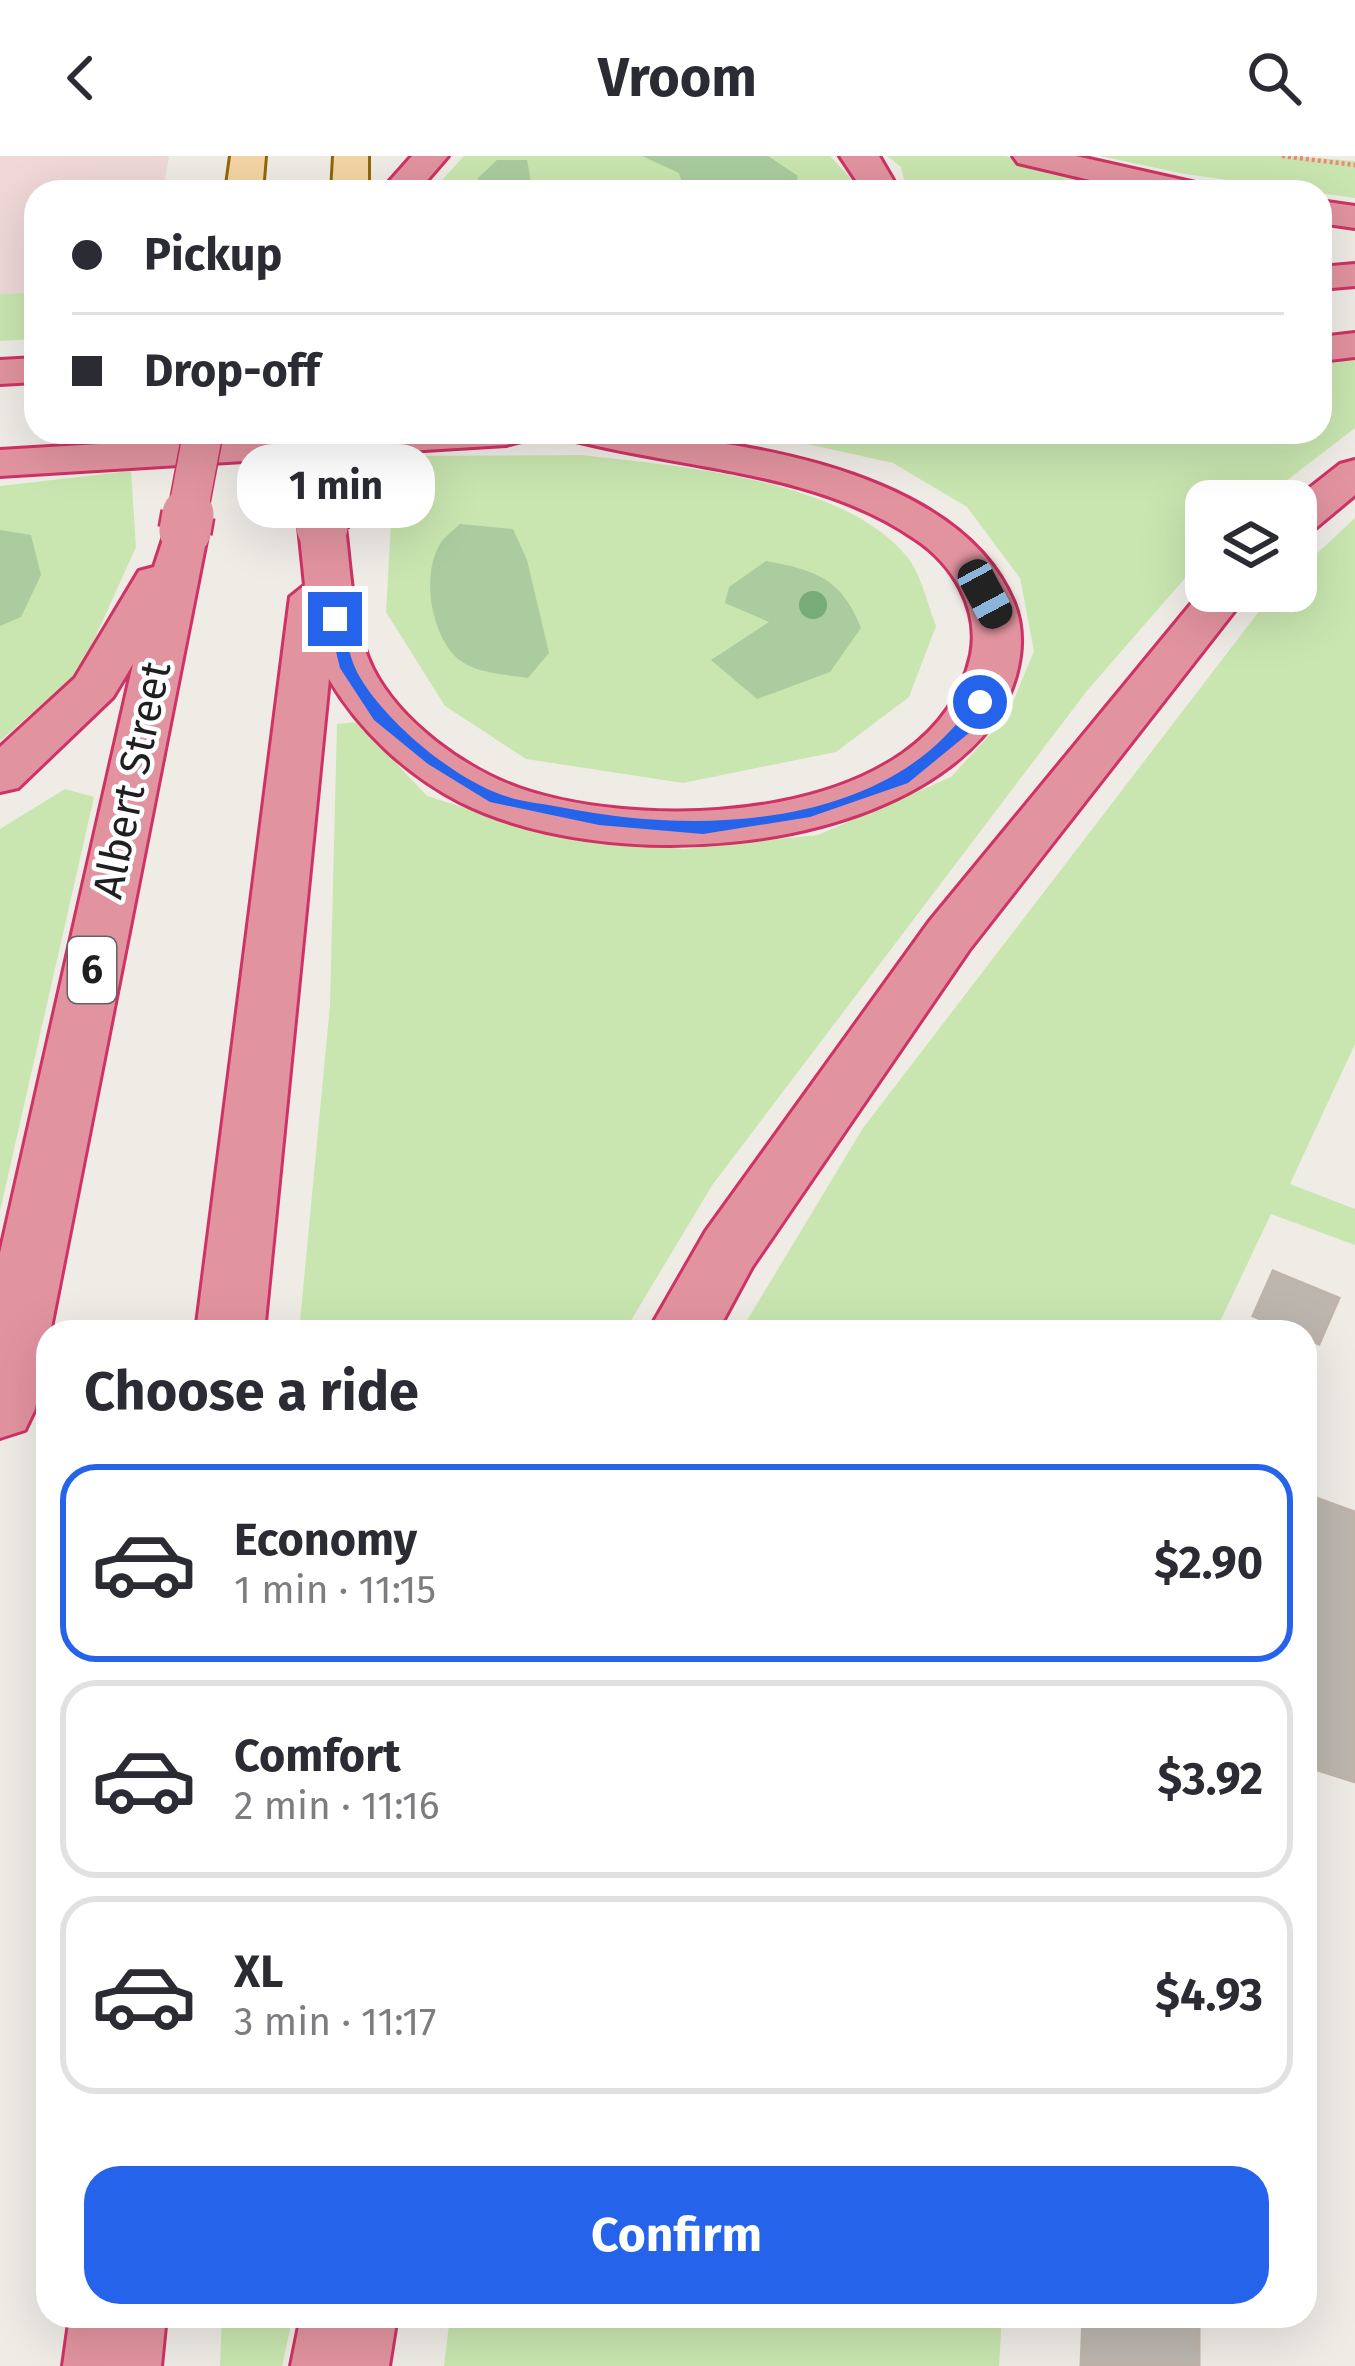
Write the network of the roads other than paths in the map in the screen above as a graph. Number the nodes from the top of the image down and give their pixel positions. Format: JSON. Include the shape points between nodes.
{"nodes":[{"id":1,"x":431,"y":156,"type":"edge"},
{"id":2,"x":857,"y":156,"type":"edge"},
{"id":3,"x":1030,"y":156,"type":"edge"},
{"id":4,"x":409,"y":180,"type":"edge"},
{"id":5,"x":875,"y":180,"type":"edge"},
{"id":6,"x":1134,"y":180,"type":"edge"},
{"id":7,"x":201,"y":444,"type":"edge"},
{"id":8,"x":310,"y":444,"type":"edge"},
{"id":9,"x":331,"y":444,"type":"edge"},
{"id":10,"x":649,"y":444,"type":"edge"},
{"id":11,"x":0,"y":463,"type":"edge"},
{"id":12,"x":1355,"y":473,"type":"edge"},
{"id":13,"x":1317,"y":504,"type":"edge"},
{"id":14,"x":322,"y":527,"type":"junction"},
{"id":15,"x":185,"y":531,"type":"junction"},
{"id":16,"x":1210,"y":612,"type":"edge"},
{"id":17,"x":0,"y":776,"type":"edge"},
{"id":18,"x":231,"y":1320,"type":"edge"},
{"id":19,"x":689,"y":1320,"type":"edge"},
{"id":20,"x":0,"y":1409,"type":"edge"},
{"id":21,"x":117,"y":2328,"type":"edge"},
{"id":22,"x":348,"y":2328,"type":"edge"},
{"id":23,"x":112,"y":2366,"type":"edge"},
{"id":24,"x":340,"y":2366,"type":"edge"}],
"edges":[{"from":1,"to":4,"type":"highway"},
{"from":2,"to":5,"type":"highway"},
{"from":3,"to":6,"type":"highway"},
{"from":7,"to":15,"type":"highway","name":"Albert Street","number":"6","bridge":true},
{"from":8,"to":11,"type":"highway"},
{"from":9,"to":14,"type":"highway","bridge":true},
{"from":10,"to":14,"type":"highway","via":[[869,494],[933,530],[972,570],[998,619],[997,674],[964,730],[902,779],[804,814],[703,829],[599,820],[496,799],[379,717],[348,668]]},
{"from":12,"to":13,"type":"highway"},
{"from":14,"to":18,"type":"highway"},
{"from":15,"to":17,"type":"highway","via":[[95,686]]},
{"from":15,"to":20,"type":"highway","name":"Albert Street","number":"6"},
{"from":16,"to":19,"type":"highway","via":[[949,936],[729,1249]]},
{"from":21,"to":23,"type":"highway"},
{"from":22,"to":24,"type":"highway"}]}
